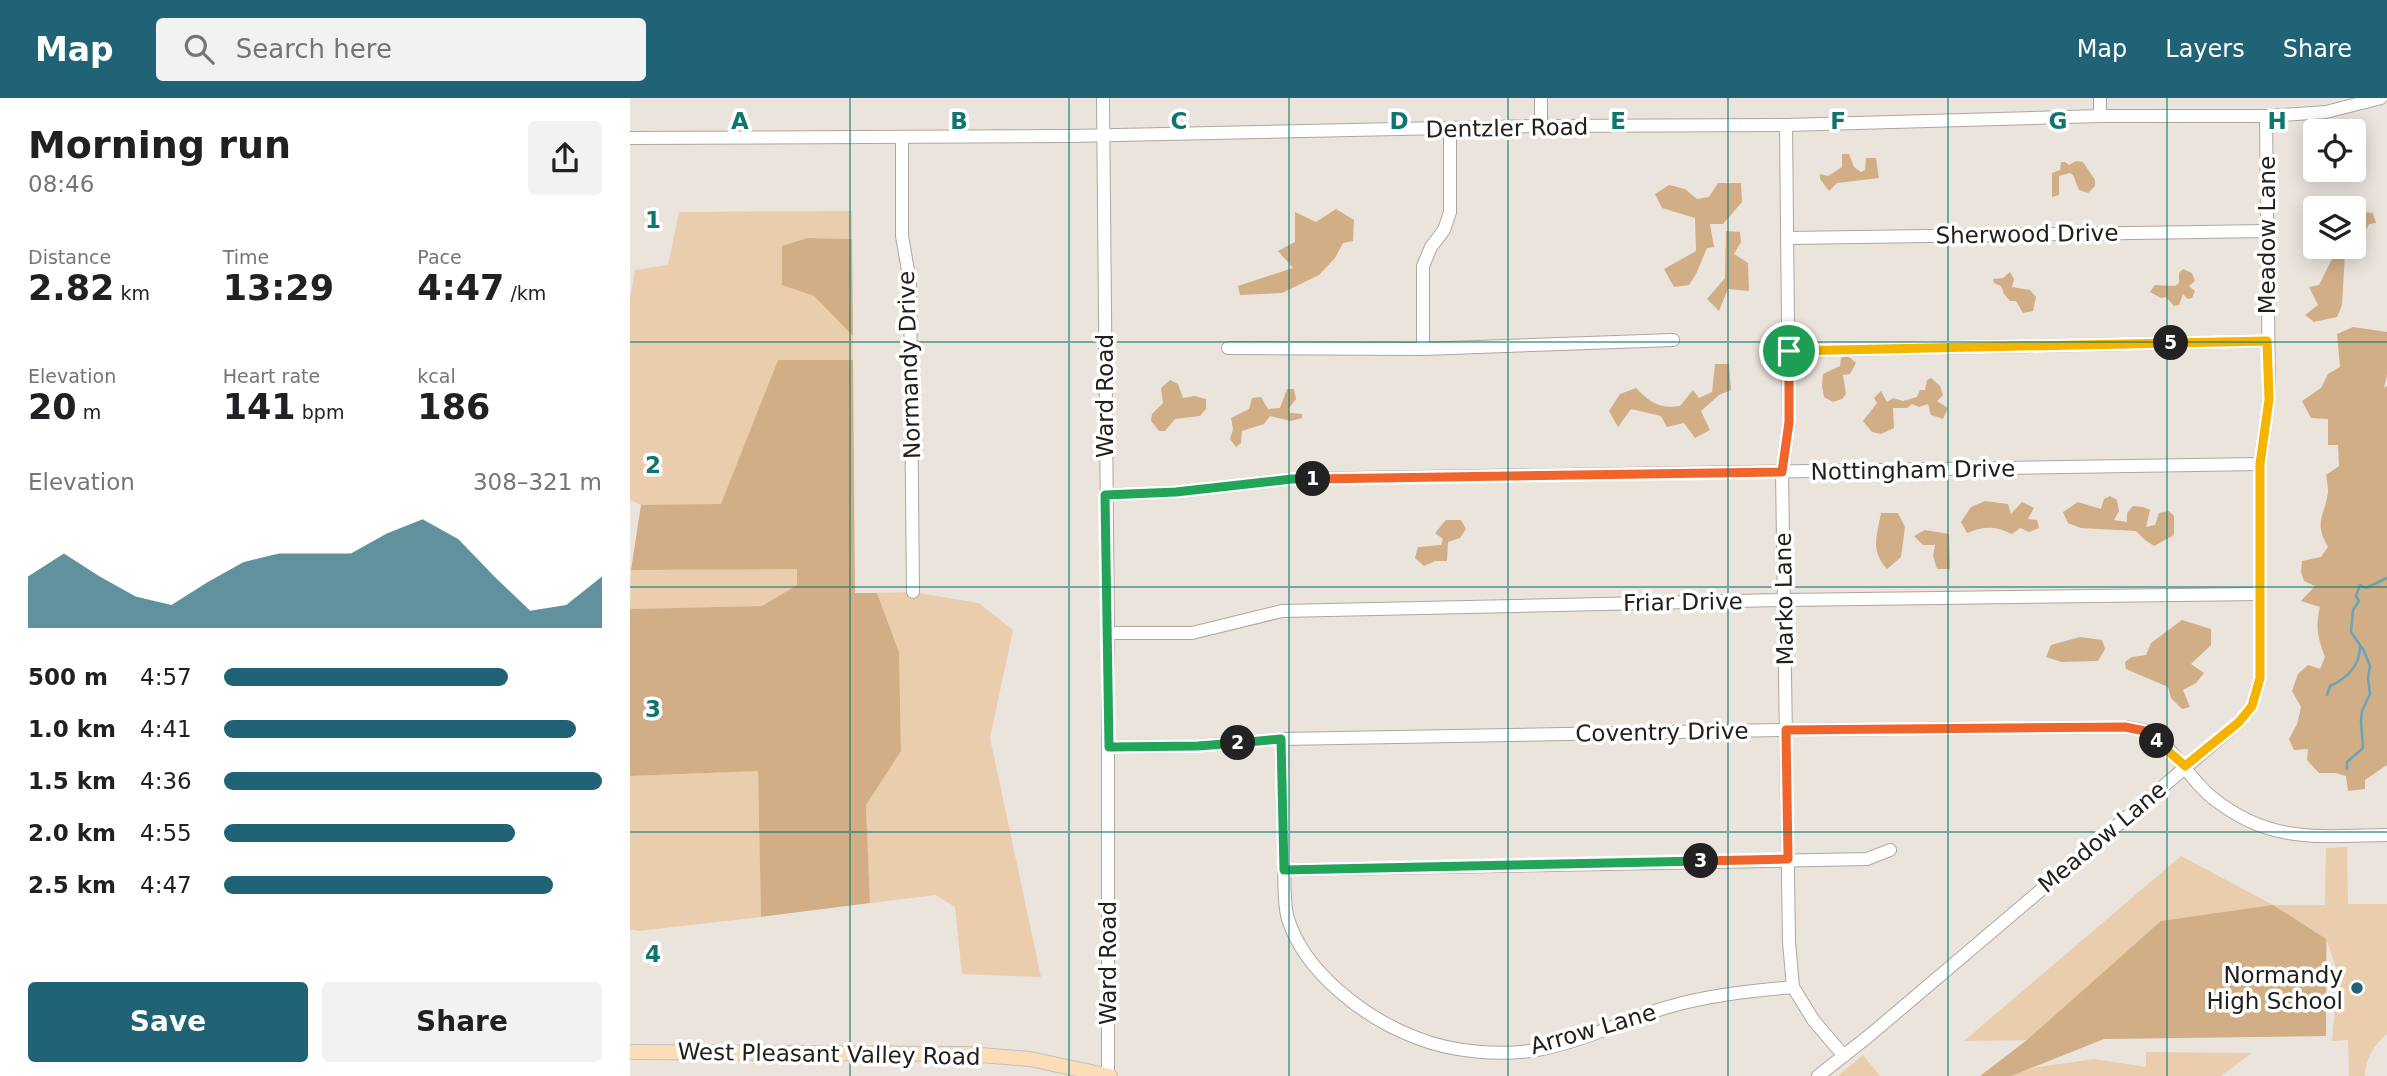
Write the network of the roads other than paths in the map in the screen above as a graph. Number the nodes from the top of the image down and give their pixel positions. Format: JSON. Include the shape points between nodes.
{"nodes":[{"id":1,"x":1103,"y":98,"type":"edge"},
{"id":2,"x":1541,"y":98,"type":"edge"},
{"id":3,"x":2100,"y":98,"type":"edge"},
{"id":4,"x":2381,"y":98,"type":"edge"},
{"id":5,"x":2100,"y":116,"type":"junction"},
{"id":6,"x":2266,"y":116,"type":"junction"},
{"id":7,"x":1786,"y":125,"type":"junction"},
{"id":8,"x":1541,"y":126,"type":"junction"},
{"id":9,"x":1450,"y":129,"type":"junction"},
{"id":10,"x":1103,"y":136,"type":"junction"},
{"id":11,"x":630,"y":138,"type":"edge"},
{"id":12,"x":902,"y":139,"type":"junction"},
{"id":13,"x":2267,"y":231,"type":"junction"},
{"id":14,"x":1788,"y":238,"type":"junction"},
{"id":15,"x":1673,"y":340,"type":"dead end"},
{"id":16,"x":2267,"y":341,"type":"junction"},
{"id":17,"x":1228,"y":348,"type":"dead end"},
{"id":18,"x":1423,"y":349,"type":"junction"},
{"id":19,"x":1789,"y":351,"type":"junction"},
{"id":20,"x":2260,"y":464,"type":"junction"},
{"id":21,"x":1782,"y":472,"type":"junction"},
{"id":22,"x":1105,"y":495,"type":"junction"},
{"id":23,"x":913,"y":592,"type":"dead end"},
{"id":24,"x":2260,"y":594,"type":"junction"},
{"id":25,"x":1784,"y":600,"type":"junction"},
{"id":26,"x":1108,"y":633,"type":"junction"},
{"id":27,"x":1786,"y":730,"type":"junction"},
{"id":28,"x":1281,"y":739,"type":"junction"},
{"id":29,"x":1109,"y":747,"type":"junction"},
{"id":30,"x":2185,"y":766,"type":"junction"},
{"id":31,"x":2387,"y":835,"type":"edge"},
{"id":32,"x":1890,"y":850,"type":"dead end"},
{"id":33,"x":1788,"y":859,"type":"junction"},
{"id":34,"x":1284,"y":870,"type":"junction"},
{"id":35,"x":1793,"y":987,"type":"junction"},
{"id":36,"x":630,"y":1052,"type":"edge"},
{"id":37,"x":1843,"y":1056,"type":"junction"},
{"id":38,"x":1109,"y":1076,"type":"edge"},
{"id":39,"x":1818,"y":1076,"type":"edge"}],
"edges":[{"from":1,"to":10,"type":"street","name":"Ward Road"},
{"from":2,"to":8,"type":"street"},
{"from":3,"to":5,"type":"street"},
{"from":4,"to":6,"type":"street","name":"Dentzler Road","via":[[2326,112]]},
{"from":5,"to":6,"type":"street","name":"Dentzler Road"},
{"from":5,"to":7,"type":"street","name":"Dentzler Road"},
{"from":6,"to":13,"type":"street","name":"Meadow Lane"},
{"from":7,"to":8,"type":"street","name":"Dentzler Road"},
{"from":7,"to":14,"type":"street","name":"Marko Lane"},
{"from":8,"to":9,"type":"street","name":"Dentzler Road"},
{"from":9,"to":10,"type":"street","name":"Dentzler Road"},
{"from":9,"to":18,"type":"street","via":[[1450,212],[1423,265]]},
{"from":10,"to":12,"type":"street","name":"Dentzler Road"},
{"from":10,"to":22,"type":"street","name":"Ward Road"},
{"from":11,"to":12,"type":"street","name":"Dentzler Road"},
{"from":12,"to":23,"type":"street","name":"Normandy Drive","via":[[902,236],[910,282]]},
{"from":13,"to":14,"type":"street","name":"Sherwood Drive"},
{"from":13,"to":16,"type":"street","name":"Meadow Lane"},
{"from":14,"to":19,"type":"street","name":"Marko Lane"},
{"from":15,"to":18,"type":"street"},
{"from":16,"to":19,"type":"street"},
{"from":16,"to":20,"type":"street","name":"Meadow Lane","via":[[2269,399]]},
{"from":17,"to":18,"type":"street"},
{"from":19,"to":21,"type":"street","name":"Marko Lane","via":[[1789,422]]},
{"from":20,"to":21,"type":"street","name":"Nottingham Drive"},
{"from":20,"to":24,"type":"street","name":"Meadow Lane"},
{"from":21,"to":22,"type":"street","name":"Nottingham Drive","via":[[1292,479]]},
{"from":21,"to":25,"type":"street","name":"Marko Lane"},
{"from":22,"to":26,"type":"street","name":"Ward Road"},
{"from":24,"to":25,"type":"street","name":"Friar Drive"},
{"from":24,"to":30,"type":"street","name":"Meadow Lane","via":[[2260,678],[2252,706]]},
{"from":25,"to":26,"type":"street","name":"Friar Drive","via":[[1282,611],[1192,633]]},
{"from":25,"to":27,"type":"street","name":"Marko Lane"},
{"from":26,"to":29,"type":"street","name":"Ward Road"},
{"from":27,"to":28,"type":"street","name":"Coventry Drive"},
{"from":27,"to":30,"type":"street","name":"Coventry Drive","via":[[2125,727],[2145,731]]},
{"from":27,"to":33,"type":"street","name":"Marko Lane"},
{"from":28,"to":29,"type":"street","name":"Coventry Drive"},
{"from":28,"to":34,"type":"street","name":"Arrow Lane"},
{"from":29,"to":38,"type":"street","name":"Ward Road"},
{"from":30,"to":31,"type":"street","name":"Coventry Drive","via":[[2211,798],[2259,827],[2288,835]]},
{"from":30,"to":37,"type":"street","name":"Meadow Lane"},
{"from":32,"to":33,"type":"street","via":[[1867,859]]},
{"from":33,"to":34,"type":"street"},
{"from":33,"to":35,"type":"street","name":"Marko Lane"},
{"from":34,"to":35,"type":"street","name":"Arrow Lane","via":[[1287,918],[1306,956],[1329,983],[1389,1025],[1418,1039],[1457,1049],[1537,1050],[1709,997]]},
{"from":35,"to":37,"type":"street","name":"Marko Lane"},
{"from":36,"to":38,"type":"main road","name":"West Pleasant Valley Road","via":[[967,1054],[1030,1059]]},
{"from":37,"to":39,"type":"street","name":"Meadow Lane"}]}
